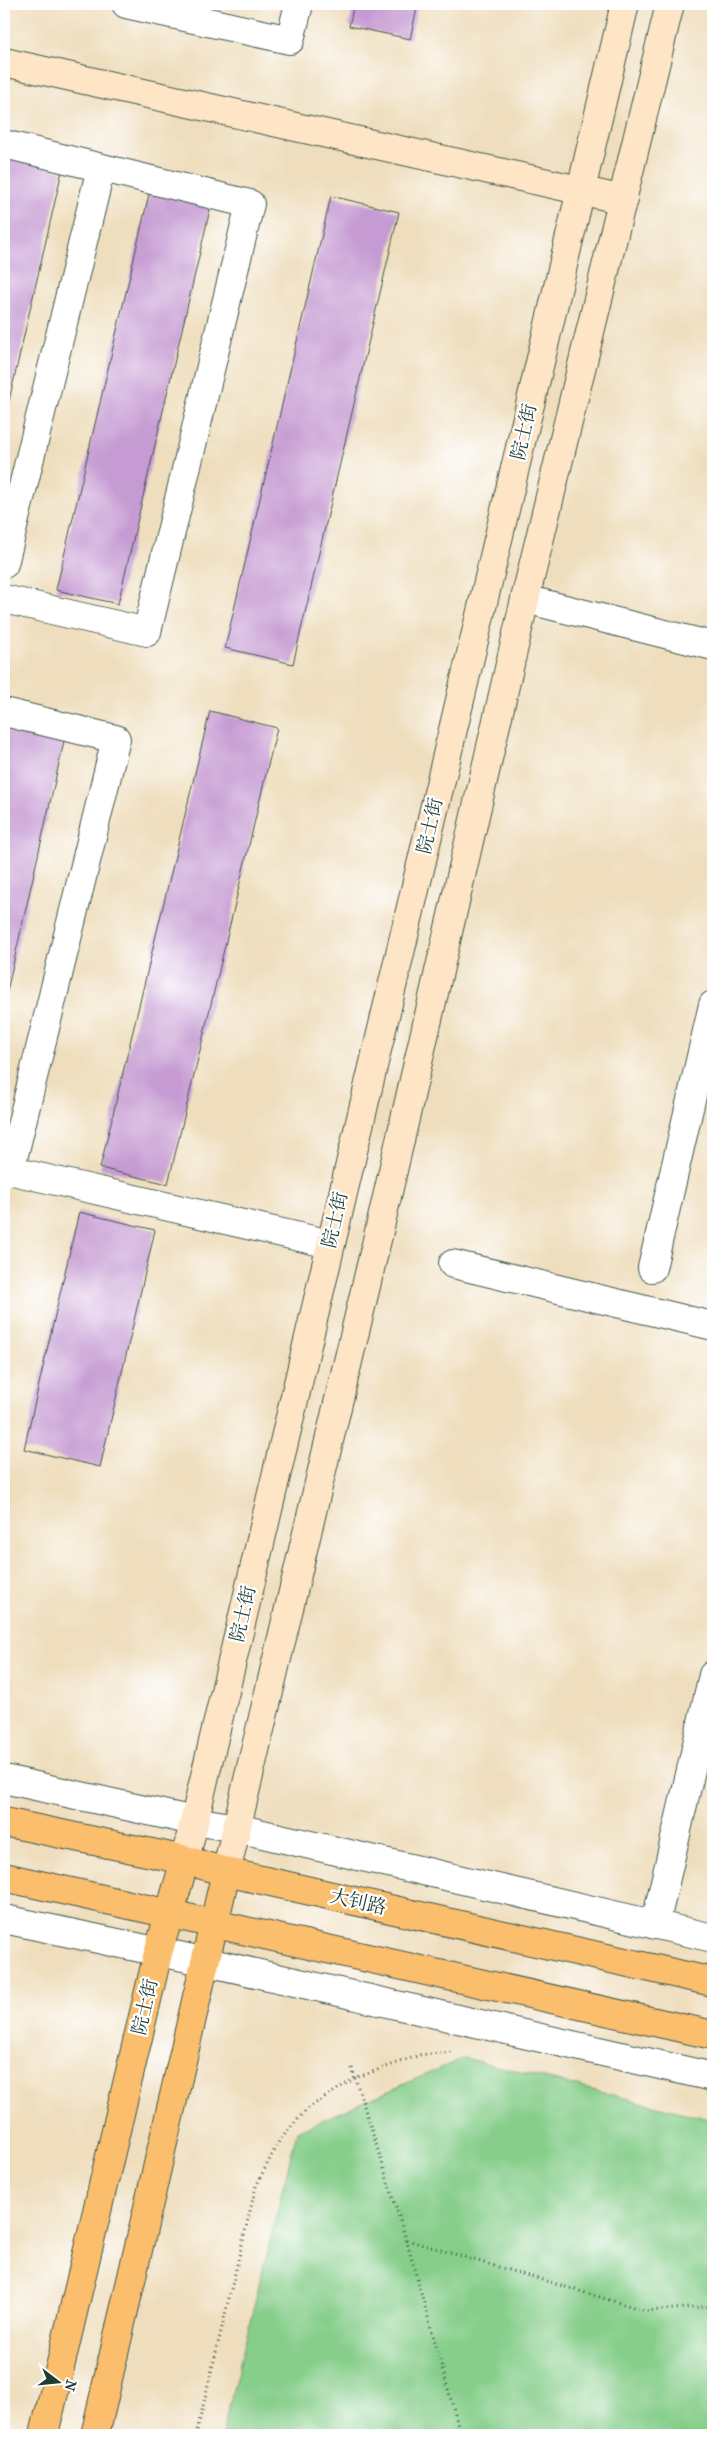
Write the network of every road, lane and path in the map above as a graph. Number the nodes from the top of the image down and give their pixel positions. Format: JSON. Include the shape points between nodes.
{"nodes":[{"id":1,"x":126,"y":4,"type":"edge"},
{"id":2,"x":299,"y":4,"type":"edge"},
{"id":3,"x":624,"y":4,"type":"edge"},
{"id":4,"x":670,"y":4,"type":"edge"},
{"id":5,"x":156,"y":7,"type":"edge"},
{"id":6,"x":4,"y":62,"type":"edge"},
{"id":7,"x":4,"y":144,"type":"edge"},
{"id":8,"x":101,"y":168,"type":"junction"},
{"id":9,"x":582,"y":191,"type":"junction"},
{"id":10,"x":624,"y":200,"type":"junction"},
{"id":11,"x":4,"y":564,"type":"edge"},
{"id":12,"x":4,"y":599,"type":"edge"},
{"id":13,"x":525,"y":599,"type":"junction"},
{"id":14,"x":713,"y":646,"type":"edge"},
{"id":15,"x":4,"y":712,"type":"edge"},
{"id":16,"x":713,"y":1006,"type":"edge"},
{"id":17,"x":7,"y":1170,"type":"edge"},
{"id":18,"x":330,"y":1244,"type":"junction"},
{"id":19,"x":453,"y":1264,"type":"dead end"},
{"id":20,"x":652,"y":1268,"type":"dead end"},
{"id":21,"x":713,"y":1326,"type":"edge"},
{"id":22,"x":713,"y":1675,"type":"edge"},
{"id":23,"x":4,"y":1779,"type":"edge"},
{"id":24,"x":194,"y":1821,"type":"junction"},
{"id":25,"x":4,"y":1822,"type":"edge"},
{"id":26,"x":237,"y":1828,"type":"junction"},
{"id":27,"x":185,"y":1860,"type":"junction"},
{"id":28,"x":226,"y":1872,"type":"junction"},
{"id":29,"x":4,"y":1877,"type":"edge"},
{"id":30,"x":169,"y":1914,"type":"junction"},
{"id":31,"x":4,"y":1919,"type":"edge"},
{"id":32,"x":215,"y":1923,"type":"junction"},
{"id":33,"x":655,"y":1925,"type":"junction"},
{"id":34,"x":713,"y":1938,"type":"edge"},
{"id":35,"x":158,"y":1952,"type":"junction"},
{"id":36,"x":206,"y":1962,"type":"junction"},
{"id":37,"x":713,"y":1982,"type":"edge"},
{"id":38,"x":713,"y":2035,"type":"edge"},
{"id":39,"x":454,"y":2052,"type":"dead end"},
{"id":40,"x":352,"y":2068,"type":"dead end"},
{"id":41,"x":713,"y":2077,"type":"edge"},
{"id":42,"x":355,"y":2078,"type":"junction"},
{"id":43,"x":406,"y":2239,"type":"junction"},
{"id":44,"x":713,"y":2306,"type":"edge"},
{"id":45,"x":44,"y":2435,"type":"edge"},
{"id":46,"x":95,"y":2435,"type":"edge"},
{"id":47,"x":196,"y":2435,"type":"edge"},
{"id":48,"x":463,"y":2435,"type":"edge"}],
"edges":[{"from":1,"to":5,"type":"street"},
{"from":2,"to":5,"type":"street","via":[[290,40]]},
{"from":3,"to":9,"type":"main road","name":"院士街"},
{"from":4,"to":10,"type":"main road"},
{"from":6,"to":9,"type":"main road"},
{"from":7,"to":8,"type":"street"},
{"from":8,"to":11,"type":"street"},
{"from":8,"to":12,"type":"street","via":[[250,204],[147,632]]},
{"from":9,"to":10,"type":"main road"},
{"from":9,"to":18,"type":"main road","name":"院士街"},
{"from":10,"to":13,"type":"main road"},
{"from":13,"to":14,"type":"street"},
{"from":13,"to":26,"type":"main road"},
{"from":15,"to":17,"type":"street","via":[[116,739]]},
{"from":16,"to":20,"type":"street"},
{"from":17,"to":18,"type":"street"},
{"from":18,"to":24,"type":"main road","name":"院士街"},
{"from":19,"to":21,"type":"street"},
{"from":22,"to":33,"type":"street"},
{"from":23,"to":24,"type":"street"},
{"from":24,"to":26,"type":"street"},
{"from":24,"to":27,"type":"main road","name":"院士街"},
{"from":25,"to":27,"type":"main road","name":"大钊路"},
{"from":26,"to":28,"type":"main road"},
{"from":26,"to":33,"type":"street"},
{"from":27,"to":28,"type":"main road","name":"大钊路"},
{"from":27,"to":30,"type":"main road","name":"院士街"},
{"from":28,"to":32,"type":"main road"},
{"from":28,"to":37,"type":"main road","name":"大钊路"},
{"from":29,"to":30,"type":"main road"},
{"from":30,"to":32,"type":"main road"},
{"from":30,"to":35,"type":"main road","name":"院士街"},
{"from":31,"to":35,"type":"street"},
{"from":32,"to":36,"type":"main road"},
{"from":32,"to":38,"type":"main road"},
{"from":33,"to":34,"type":"street"},
{"from":35,"to":36,"type":"street"},
{"from":35,"to":45,"type":"main road","name":"院士街"},
{"from":36,"to":41,"type":"street"},
{"from":36,"to":46,"type":"main road"},
{"from":39,"to":42,"type":"path","via":[[420,2055]]},
{"from":40,"to":42,"type":"path"},
{"from":42,"to":43,"type":"path"},
{"from":42,"to":47,"type":"path","via":[[308,2109],[279,2141],[256,2186]]},
{"from":43,"to":44,"type":"path","via":[[647,2311]]},
{"from":43,"to":48,"type":"path"}]}
